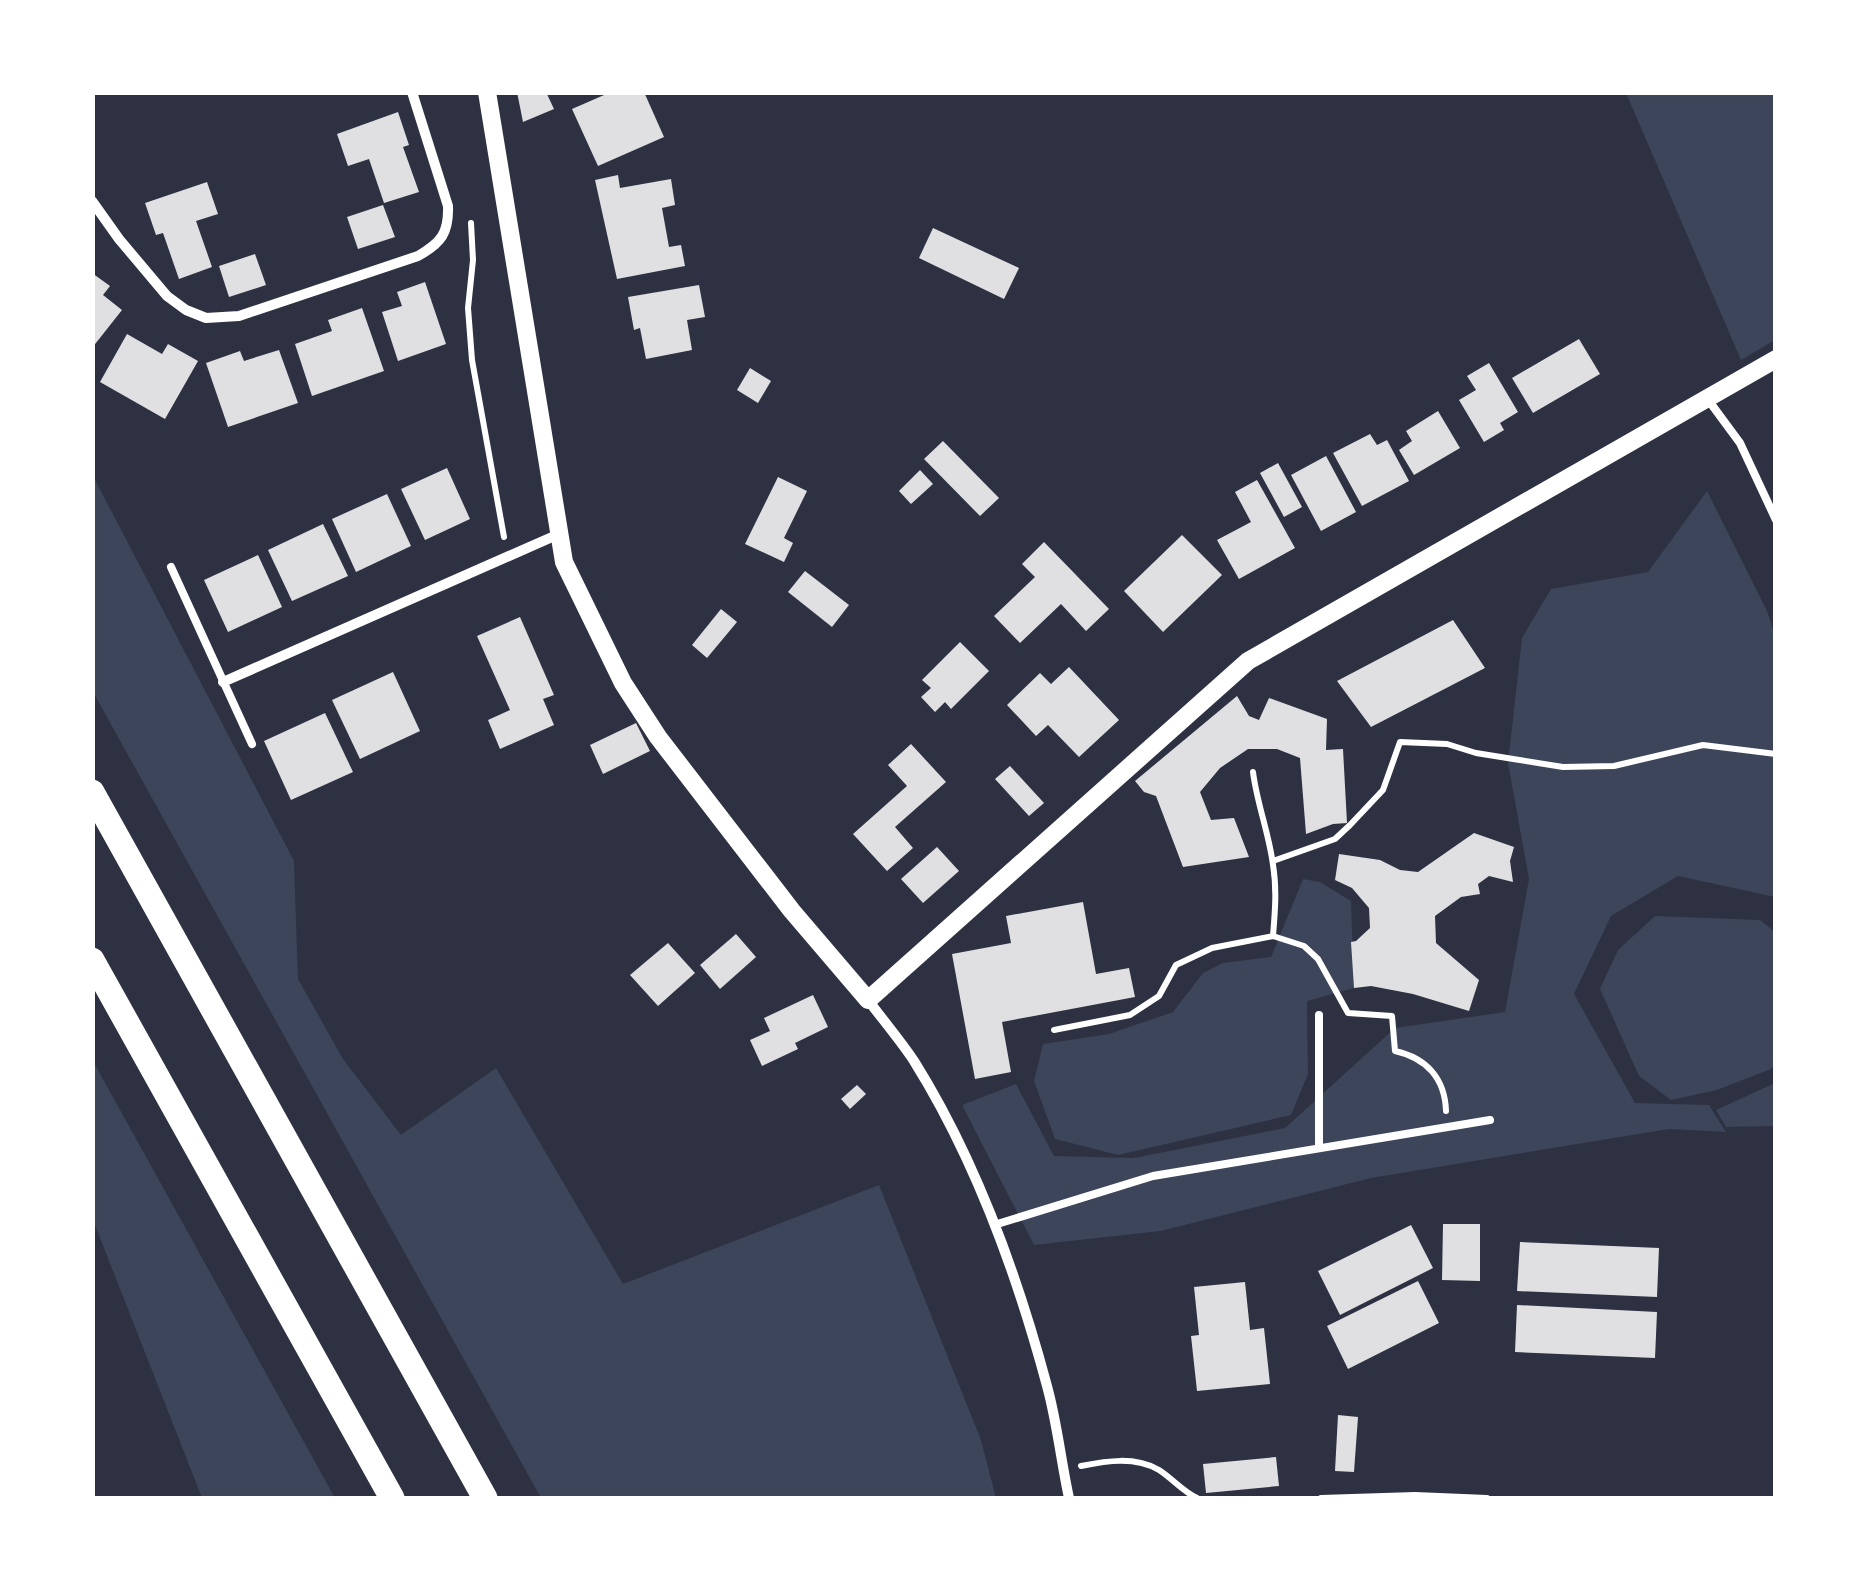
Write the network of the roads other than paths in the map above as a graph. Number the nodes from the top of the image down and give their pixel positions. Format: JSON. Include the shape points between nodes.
{"nodes":[{"id":1,"x":412,"y":92,"type":"edge"},
{"id":2,"x":487,"y":92,"type":"edge"},
{"id":3,"x":92,"y":201,"type":"edge"},
{"id":4,"x":1776,"y":359,"type":"edge"},
{"id":5,"x":1707,"y":397,"type":"junction"},
{"id":6,"x":1776,"y":520,"type":"edge"},
{"id":7,"x":560,"y":534,"type":"junction"},
{"id":8,"x":171,"y":568,"type":"dead end"},
{"id":9,"x":223,"y":682,"type":"junction"},
{"id":10,"x":252,"y":744,"type":"dead end"},
{"id":11,"x":92,"y":792,"type":"edge"},
{"id":12,"x":92,"y":960,"type":"edge"},
{"id":13,"x":868,"y":1000,"type":"junction"},
{"id":14,"x":1319,"y":1015,"type":"dead end"},
{"id":15,"x":1490,"y":1120,"type":"dead end"},
{"id":16,"x":1320,"y":1148,"type":"junction"},
{"id":17,"x":994,"y":1225,"type":"junction"},
{"id":18,"x":392,"y":1498,"type":"edge"},
{"id":19,"x":484,"y":1498,"type":"edge"},
{"id":20,"x":1068,"y":1498,"type":"edge"}],
"edges":[{"from":1,"to":3,"type":"street","via":[[448,206],[448,224],[436,246],[418,256],[239,316],[206,318],[167,296]]},
{"from":2,"to":7,"type":"street"},
{"from":4,"to":5,"type":"street"},
{"from":5,"to":6,"type":"lane","via":[[1740,443]]},
{"from":5,"to":13,"type":"street","via":[[1248,660]]},
{"from":7,"to":9,"type":"street"},
{"from":7,"to":13,"type":"street","via":[[564,562],[649,723]]},
{"from":8,"to":9,"type":"lane"},
{"from":9,"to":10,"type":"lane"},
{"from":11,"to":19,"type":"highway"},
{"from":12,"to":18,"type":"highway"},
{"from":13,"to":17,"type":"street","via":[[913,1060],[953,1131]]},
{"from":14,"to":16,"type":"lane"},
{"from":15,"to":16,"type":"lane"},
{"from":16,"to":17,"type":"lane","via":[[1152,1176]]},
{"from":17,"to":20,"type":"street","via":[[1048,1390]]}]}
